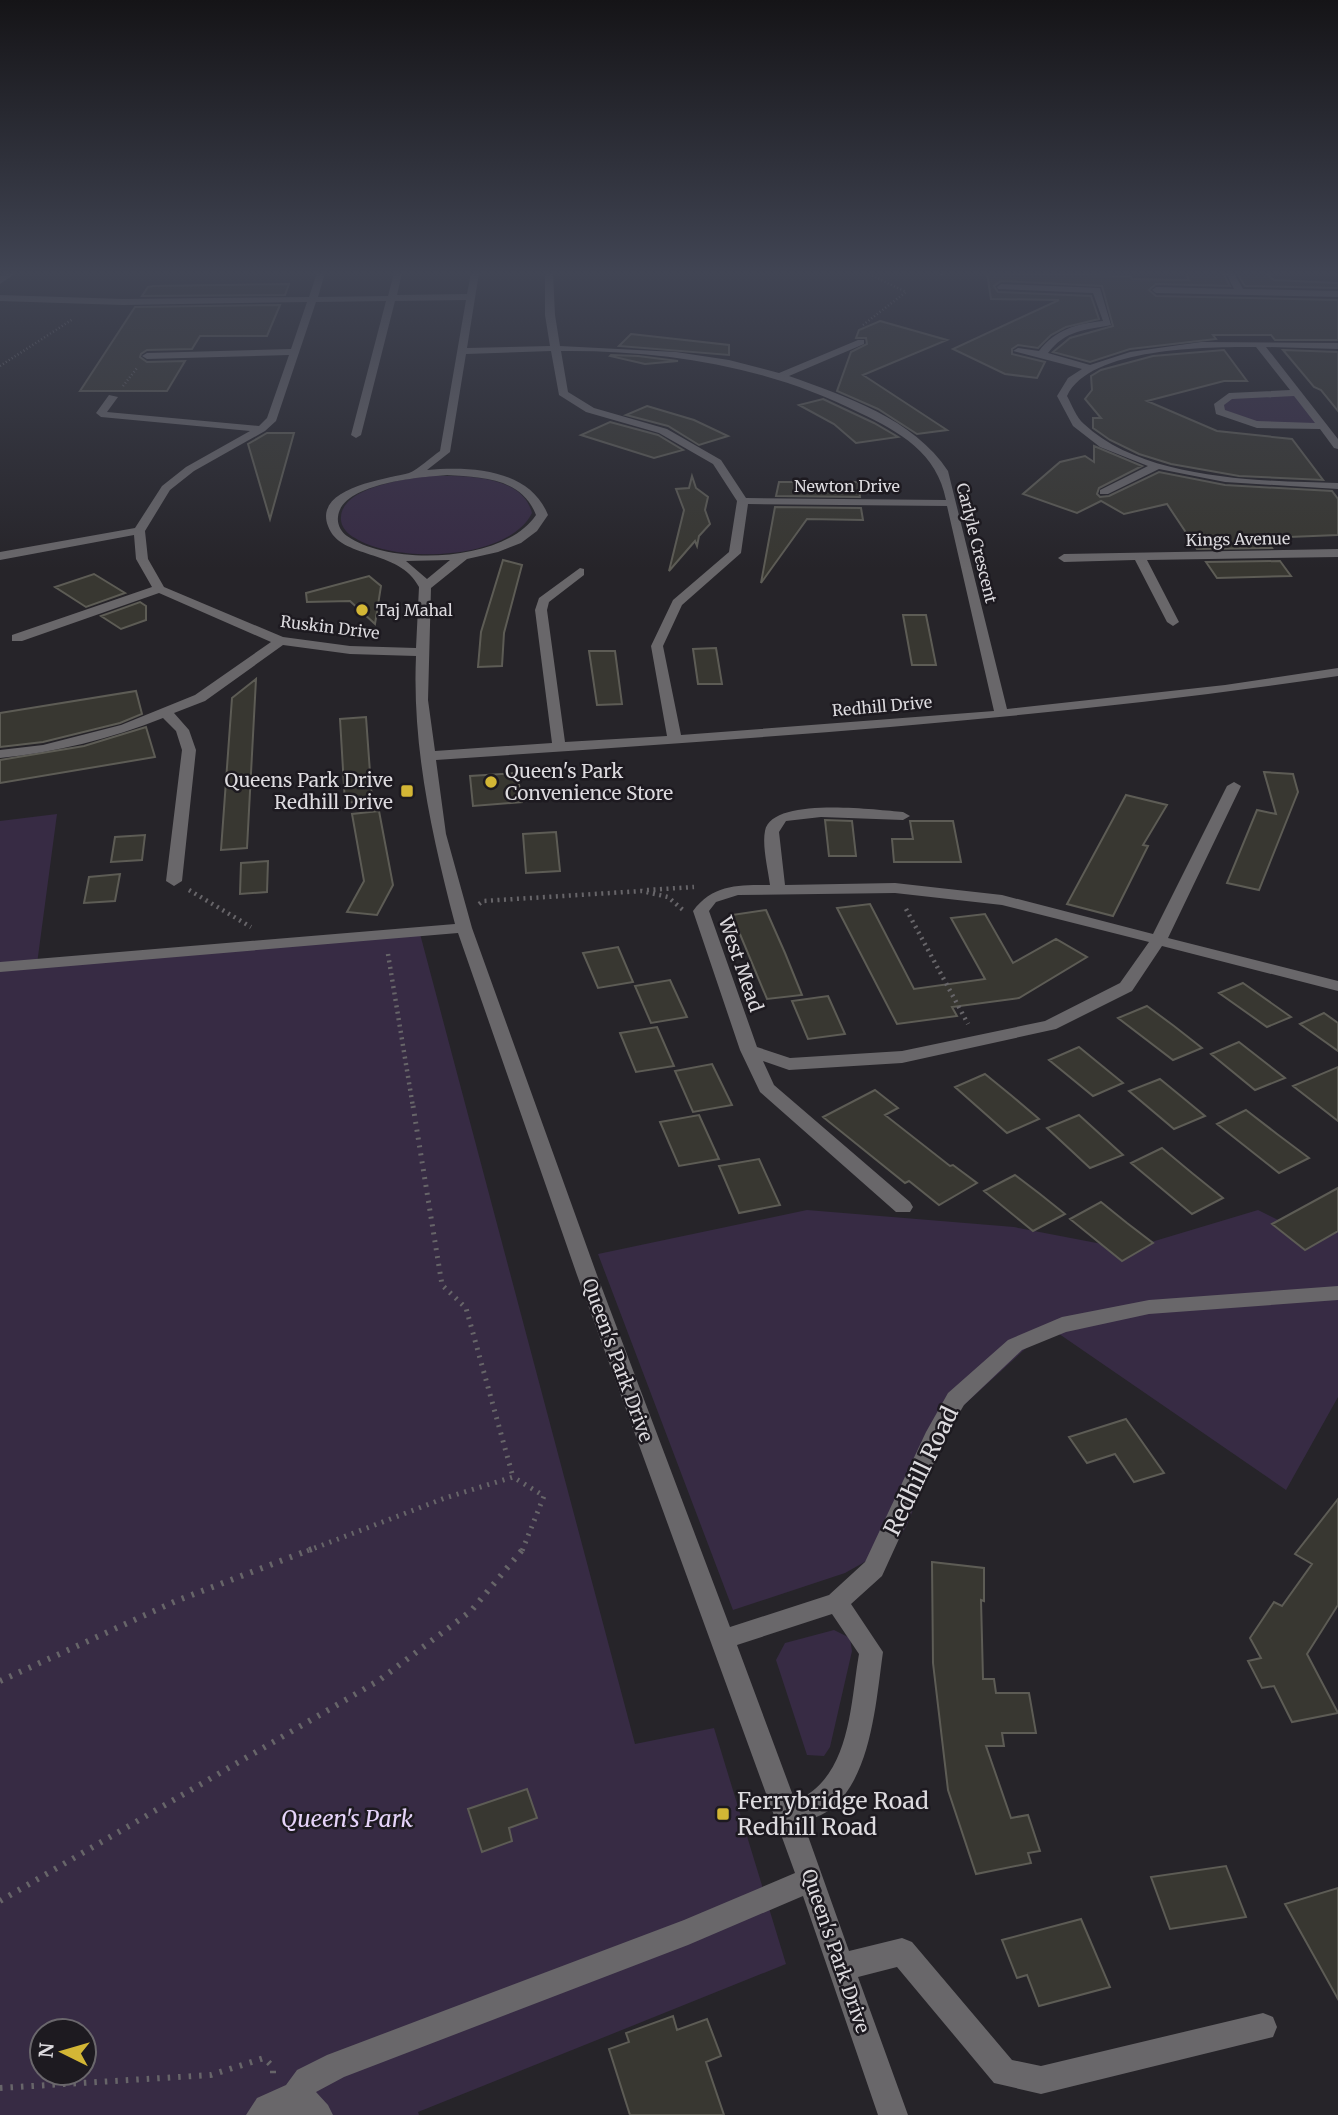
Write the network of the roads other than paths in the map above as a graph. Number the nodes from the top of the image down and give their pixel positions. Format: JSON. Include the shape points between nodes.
{"nodes":[{"id":1,"x":289,"y":372,"type":"edge"},
{"id":2,"x":371,"y":372,"type":"edge"},
{"id":3,"x":459,"y":372,"type":"edge"},
{"id":4,"x":560,"y":372,"type":"edge"},
{"id":5,"x":766,"y":372,"type":"edge"},
{"id":6,"x":790,"y":372,"type":"edge"},
{"id":7,"x":1086,"y":372,"type":"edge"},
{"id":8,"x":1280,"y":372,"type":"edge"},
{"id":9,"x":782,"y":375,"type":"junction"},
{"id":10,"x":1297,"y":393,"type":"junction"},
{"id":11,"x":113,"y":397,"type":"road end"},
{"id":12,"x":1323,"y":426,"type":"junction"},
{"id":13,"x":261,"y":429,"type":"junction"},
{"id":14,"x":356,"y":435,"type":"dead end"},
{"id":15,"x":1338,"y":446,"type":"edge"},
{"id":16,"x":445,"y":452,"type":"junction"},
{"id":17,"x":1158,"y":465,"type":"junction"},
{"id":18,"x":415,"y":474,"type":"junction"},
{"id":19,"x":478,"y":474,"type":"junction"},
{"id":20,"x":1338,"y":486,"type":"edge"},
{"id":21,"x":1104,"y":492,"type":"dead end"},
{"id":22,"x":743,"y":501,"type":"junction"},
{"id":23,"x":951,"y":503,"type":"junction"},
{"id":24,"x":139,"y":531,"type":"junction"},
{"id":25,"x":1338,"y":553,"type":"edge"},
{"id":26,"x":464,"y":555,"type":"junction"},
{"id":27,"x":0,"y":556,"type":"edge"},
{"id":28,"x":393,"y":556,"type":"junction"},
{"id":29,"x":1139,"y":557,"type":"junction"},
{"id":30,"x":1064,"y":558,"type":"dead end"},
{"id":31,"x":596,"y":577,"type":"dead end"},
{"id":32,"x":425,"y":587,"type":"junction"},
{"id":33,"x":159,"y":589,"type":"junction"},
{"id":34,"x":1173,"y":622,"type":"dead end"},
{"id":35,"x":5,"y":630,"type":"dead end"},
{"id":36,"x":280,"y":641,"type":"junction"},
{"id":37,"x":421,"y":652,"type":"junction"},
{"id":38,"x":1338,"y":672,"type":"edge"},
{"id":39,"x":165,"y":712,"type":"junction"},
{"id":40,"x":1001,"y":713,"type":"junction"},
{"id":41,"x":675,"y":739,"type":"junction"},
{"id":42,"x":559,"y":747,"type":"junction"},
{"id":43,"x":0,"y":754,"type":"edge"},
{"id":44,"x":428,"y":756,"type":"junction"},
{"id":45,"x":1234,"y":786,"type":"dead end"},
{"id":46,"x":903,"y":816,"type":"dead end"},
{"id":47,"x":174,"y":881,"type":"road end"},
{"id":48,"x":778,"y":890,"type":"junction"},
{"id":49,"x":463,"y":923,"type":"junction"},
{"id":50,"x":1159,"y":939,"type":"junction"},
{"id":51,"x":0,"y":967,"type":"edge"},
{"id":52,"x":1338,"y":986,"type":"edge"},
{"id":53,"x":749,"y":1050,"type":"junction"},
{"id":54,"x":903,"y":1206,"type":"dead end"},
{"id":55,"x":1338,"y":1293,"type":"edge"},
{"id":56,"x":837,"y":1602,"type":"junction"},
{"id":57,"x":722,"y":1640,"type":"junction"},
{"id":58,"x":788,"y":1816,"type":"junction"},
{"id":59,"x":811,"y":1879,"type":"junction"},
{"id":60,"x":841,"y":1966,"type":"junction"},
{"id":61,"x":1264,"y":2027,"type":"dead end"},
{"id":62,"x":275,"y":2105,"type":"edge"},
{"id":63,"x":318,"y":2115,"type":"edge"},
{"id":64,"x":893,"y":2115,"type":"edge"}],
"edges":[{"from":1,"to":13,"type":"street","via":[[272,419]]},
{"from":2,"to":14,"type":"street"},
{"from":3,"to":16,"type":"street"},
{"from":4,"to":22,"type":"street","via":[[563,393],[590,410],[663,431],[717,462]]},
{"from":5,"to":9,"type":"street","name":"Carlyle Crescent"},
{"from":6,"to":9,"type":"street"},
{"from":7,"to":17,"type":"street","via":[[1071,379],[1062,396],[1066,412],[1099,442]]},
{"from":8,"to":10,"type":"street"},
{"from":9,"to":23,"type":"street","name":"Carlyle Crescent","via":[[848,400],[905,433],[943,471]]},
{"from":10,"to":12,"type":"street"},
{"from":10,"to":12,"type":"street","via":[[1229,396],[1219,404],[1220,412],[1253,425]]},
{"from":11,"to":13,"type":"street","via":[[101,413]]},
{"from":12,"to":15,"type":"street"},
{"from":13,"to":24,"type":"street","via":[[166,488]]},
{"from":16,"to":18,"type":"street"},
{"from":16,"to":19,"type":"street"},
{"from":17,"to":20,"type":"street","via":[[1199,476]]},
{"from":17,"to":21,"type":"street"},
{"from":18,"to":19,"type":"street"},
{"from":18,"to":28,"type":"street","via":[[359,489],[341,501],[331,520],[342,538]]},
{"from":19,"to":26,"type":"street","via":[[527,489],[539,501],[541,515],[533,528],[514,541]]},
{"from":22,"to":23,"type":"street","name":"Newton Drive"},
{"from":22,"to":41,"type":"street","via":[[735,553],[677,603],[657,646]]},
{"from":23,"to":40,"type":"street","name":"Carlyle Crescent"},
{"from":24,"to":27,"type":"street"},
{"from":24,"to":33,"type":"street","via":[[142,559]]},
{"from":25,"to":29,"type":"street","name":"Kings Avenue"},
{"from":26,"to":28,"type":"street"},
{"from":26,"to":32,"type":"street"},
{"from":28,"to":32,"type":"street","via":[[421,577]]},
{"from":29,"to":30,"type":"street","name":"Kings Avenue"},
{"from":29,"to":34,"type":"street"},
{"from":31,"to":42,"type":"street","via":[[574,570],[543,601],[541,610]]},
{"from":32,"to":37,"type":"street","name":"Queen's Park Drive"},
{"from":33,"to":35,"type":"street","via":[[22,641]]},
{"from":33,"to":36,"type":"street","name":"Ruskin Drive"},
{"from":36,"to":37,"type":"street","name":"Ruskin Drive","via":[[350,650]]},
{"from":36,"to":39,"type":"street","via":[[200,698]]},
{"from":37,"to":44,"type":"street","name":"Queen's Park Drive"},
{"from":38,"to":40,"type":"street","name":"Redhill Drive","via":[[1123,703]]},
{"from":39,"to":43,"type":"street","via":[[126,728]]},
{"from":39,"to":47,"type":"street","via":[[181,730],[189,750]]},
{"from":40,"to":41,"type":"street","name":"Redhill Drive"},
{"from":41,"to":42,"type":"street","name":"Redhill Drive"},
{"from":42,"to":44,"type":"street","name":"Redhill Drive"},
{"from":44,"to":49,"type":"street","name":"Queen's Park Drive","via":[[439,834]]},
{"from":45,"to":50,"type":"street"},
{"from":46,"to":48,"type":"street","via":[[782,817],[772,832]]},
{"from":48,"to":50,"type":"street","name":"West Mead","via":[[895,888],[1002,900]]},
{"from":48,"to":53,"type":"street","name":"West Mead","via":[[736,890],[710,899],[701,911]]},
{"from":49,"to":51,"type":"street","via":[[384,936]]},
{"from":49,"to":57,"type":"street","name":"Queen's Park Drive"},
{"from":50,"to":52,"type":"street","name":"West Mead"},
{"from":50,"to":53,"type":"street","via":[[1126,986],[1050,1024],[902,1057],[789,1064]]},
{"from":53,"to":54,"type":"street","name":"West Mead","via":[[766,1088]]},
{"from":55,"to":56,"type":"street","name":"Redhill Road","via":[[1149,1307],[1062,1325],[1015,1345],[956,1399],[874,1569]]},
{"from":56,"to":57,"type":"street","name":"Redhill Road"},
{"from":56,"to":58,"type":"street","via":[[871,1652],[854,1749],[842,1777],[823,1800]]},
{"from":57,"to":58,"type":"street","name":"Queen's Park Drive"},
{"from":58,"to":59,"type":"street","name":"Queen's Park Drive"},
{"from":59,"to":60,"type":"street","name":"Queen's Park Drive"},
{"from":59,"to":62,"type":"street","via":[[688,1933],[337,2065],[307,2080]]},
{"from":60,"to":61,"type":"street","via":[[902,1952],[1003,2073],[1041,2080]]},
{"from":60,"to":64,"type":"street","name":"Queen's Park Drive"},
{"from":62,"to":63,"type":"street","via":[[312,2105]]}]}
